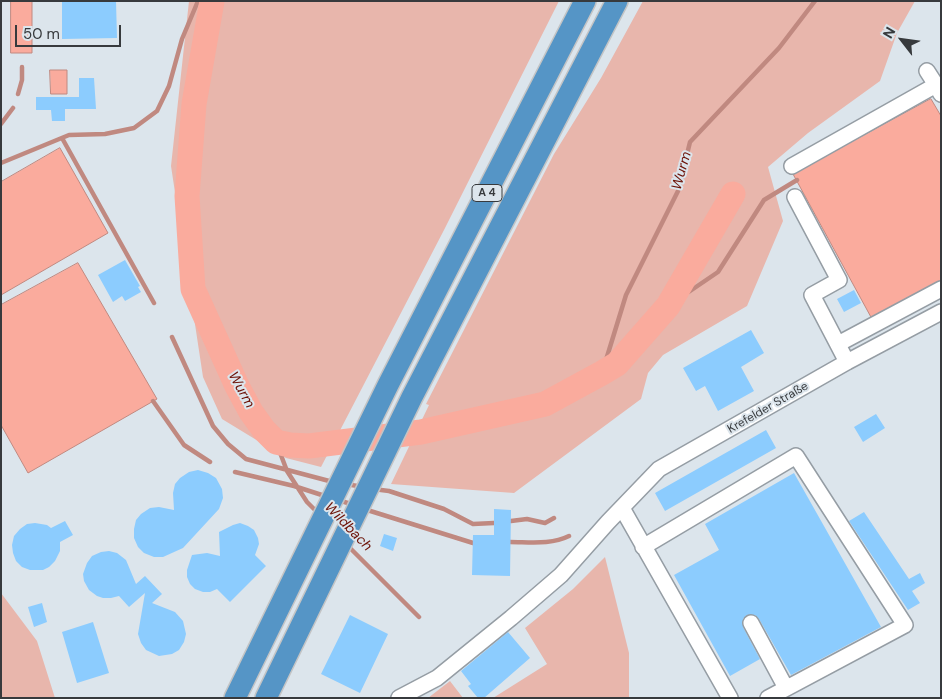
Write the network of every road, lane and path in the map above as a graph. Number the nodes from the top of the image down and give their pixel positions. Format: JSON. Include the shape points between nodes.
{"nodes":[{"id":1,"x":585,"y":1,"type":"edge"},
{"id":2,"x":617,"y":1,"type":"edge"},
{"id":3,"x":927,"y":71,"type":"dead end"},
{"id":4,"x":938,"y":90,"type":"edge"},
{"id":5,"x":792,"y":166,"type":"dead end"},
{"id":6,"x":795,"y":197,"type":"dead end"},
{"id":7,"x":941,"y":289,"type":"edge"},
{"id":8,"x":941,"y":312,"type":"edge"},
{"id":9,"x":838,"y":344,"type":"junction"},
{"id":10,"x":847,"y":362,"type":"junction"},
{"id":11,"x":622,"y":508,"type":"junction"},
{"id":12,"x":643,"y":547,"type":"junction"},
{"id":13,"x":751,"y":623,"type":"dead end"},
{"id":14,"x":786,"y":688,"type":"junction"},
{"id":15,"x":235,"y":698,"type":"edge"},
{"id":16,"x":266,"y":698,"type":"edge"},
{"id":17,"x":399,"y":698,"type":"edge"},
{"id":18,"x":730,"y":698,"type":"edge"},
{"id":19,"x":768,"y":698,"type":"edge"}],
"edges":[{"from":1,"to":15,"type":"highway","number":"A 4","via":[[388,385]]},
{"from":2,"to":16,"type":"highway","number":"A 4","via":[[412,397]]},
{"from":3,"to":4,"type":"street"},
{"from":4,"to":5,"type":"street"},
{"from":6,"to":9,"type":"street","via":[[839,280],[812,295]]},
{"from":7,"to":9,"type":"street"},
{"from":8,"to":10,"type":"street","name":"Krefelder Straße"},
{"from":9,"to":10,"type":"street"},
{"from":10,"to":11,"type":"street","name":"Krefelder Straße","via":[[660,469]]},
{"from":11,"to":12,"type":"street"},
{"from":11,"to":17,"type":"street","name":"Krefelder Straße","via":[[561,575],[511,618],[437,678]]},
{"from":12,"to":14,"type":"street","via":[[796,456],[905,625]]},
{"from":12,"to":18,"type":"street"},
{"from":13,"to":14,"type":"street"},
{"from":14,"to":19,"type":"street"}]}
